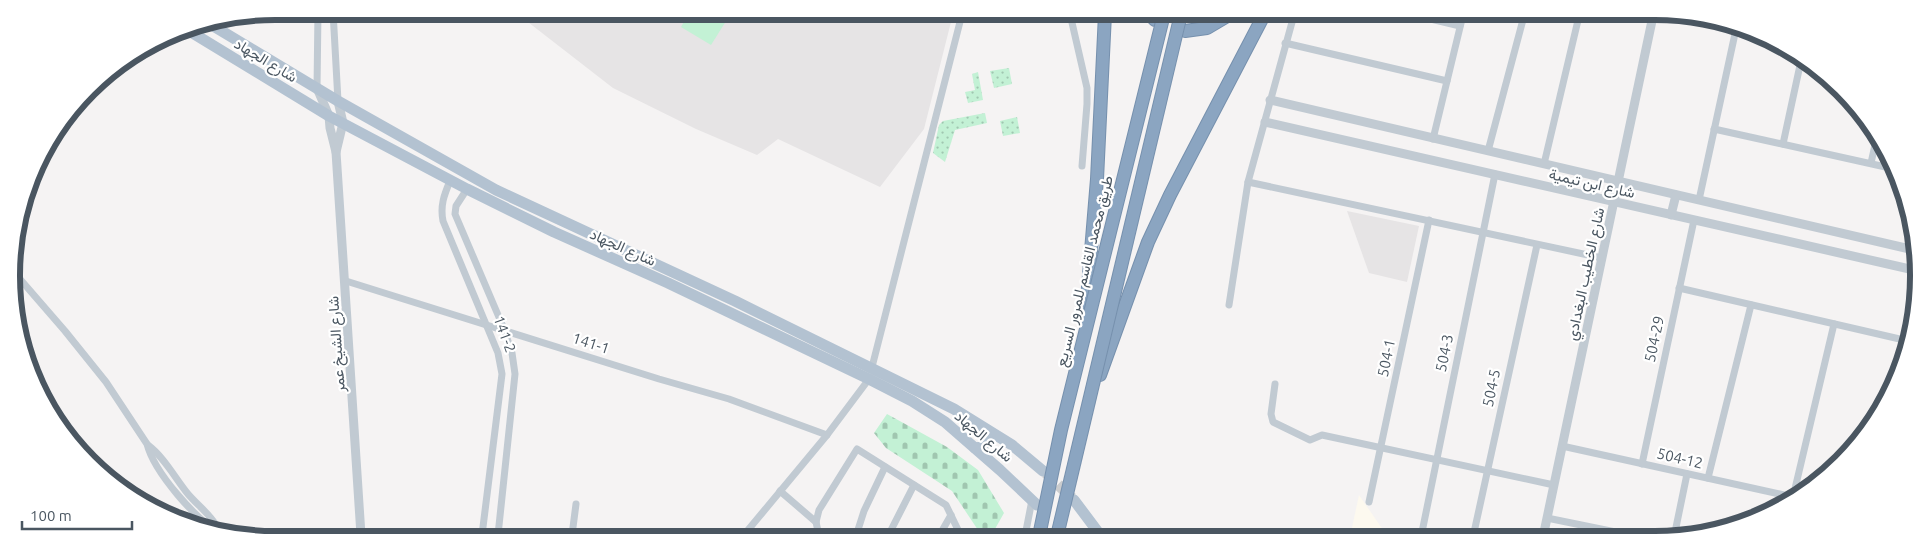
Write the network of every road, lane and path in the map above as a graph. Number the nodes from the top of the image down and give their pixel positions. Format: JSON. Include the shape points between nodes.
{"nodes":[{"id":1,"x":318,"y":20,"type":"edge"},
{"id":2,"x":333,"y":20,"type":"edge"},
{"id":3,"x":960,"y":20,"type":"edge"},
{"id":4,"x":1071,"y":20,"type":"edge"},
{"id":5,"x":1105,"y":20,"type":"edge"},
{"id":6,"x":1155,"y":20,"type":"edge"},
{"id":7,"x":1180,"y":20,"type":"edge"},
{"id":8,"x":1221,"y":20,"type":"edge"},
{"id":9,"x":1261,"y":20,"type":"edge"},
{"id":10,"x":1292,"y":20,"type":"edge"},
{"id":11,"x":1435,"y":20,"type":"edge"},
{"id":12,"x":1462,"y":20,"type":"edge"},
{"id":13,"x":1523,"y":20,"type":"edge"},
{"id":14,"x":1578,"y":20,"type":"edge"},
{"id":15,"x":1652,"y":20,"type":"edge"},
{"id":16,"x":1460,"y":26,"type":"junction"},
{"id":17,"x":216,"y":27,"type":"edge"},
{"id":18,"x":1185,"y":31,"type":"dead end"},
{"id":19,"x":1735,"y":33,"type":"edge"},
{"id":20,"x":194,"y":34,"type":"edge"},
{"id":21,"x":1285,"y":43,"type":"junction"},
{"id":22,"x":1800,"y":66,"type":"edge"},
{"id":23,"x":1447,"y":81,"type":"junction"},
{"id":24,"x":317,"y":88,"type":"junction"},
{"id":25,"x":1270,"y":100,"type":"junction"},
{"id":26,"x":338,"y":101,"type":"junction"},
{"id":27,"x":329,"y":116,"type":"junction"},
{"id":28,"x":1265,"y":122,"type":"junction"},
{"id":29,"x":343,"y":123,"type":"junction"},
{"id":30,"x":1714,"y":129,"type":"junction"},
{"id":31,"x":1433,"y":139,"type":"junction"},
{"id":32,"x":1783,"y":144,"type":"junction"},
{"id":33,"x":1875,"y":146,"type":"edge"},
{"id":34,"x":336,"y":152,"type":"junction"},
{"id":35,"x":1488,"y":152,"type":"junction"},
{"id":36,"x":1871,"y":163,"type":"junction"},
{"id":37,"x":1544,"y":164,"type":"junction"},
{"id":38,"x":1082,"y":166,"type":"dead end"},
{"id":39,"x":1886,"y":167,"type":"edge"},
{"id":40,"x":1494,"y":174,"type":"junction"},
{"id":41,"x":450,"y":181,"type":"junction"},
{"id":42,"x":1248,"y":182,"type":"junction"},
{"id":43,"x":1618,"y":182,"type":"junction"},
{"id":44,"x":466,"y":190,"type":"junction"},
{"id":45,"x":1676,"y":195,"type":"junction"},
{"id":46,"x":1699,"y":200,"type":"junction"},
{"id":47,"x":1614,"y":202,"type":"junction"},
{"id":48,"x":1671,"y":215,"type":"junction"},
{"id":49,"x":1429,"y":220,"type":"junction"},
{"id":50,"x":1694,"y":220,"type":"junction"},
{"id":51,"x":1483,"y":232,"type":"junction"},
{"id":52,"x":1537,"y":245,"type":"junction"},
{"id":53,"x":1908,"y":249,"type":"edge"},
{"id":54,"x":1602,"y":258,"type":"junction"},
{"id":55,"x":1910,"y":269,"type":"edge"},
{"id":56,"x":669,"y":277,"type":"junction"},
{"id":57,"x":20,"y":280,"type":"edge"},
{"id":58,"x":346,"y":281,"type":"junction"},
{"id":59,"x":1679,"y":288,"type":"junction"},
{"id":60,"x":1229,"y":305,"type":"dead end"},
{"id":61,"x":1751,"y":305,"type":"junction"},
{"id":62,"x":486,"y":324,"type":"junction"},
{"id":63,"x":1834,"y":324,"type":"junction"},
{"id":64,"x":504,"y":329,"type":"junction"},
{"id":65,"x":1902,"y":339,"type":"edge"},
{"id":66,"x":1083,"y":340,"type":"junction"},
{"id":67,"x":870,"y":373,"type":"junction"},
{"id":68,"x":1275,"y":384,"type":"dead end"},
{"id":69,"x":1088,"y":405,"type":"junction"},
{"id":70,"x":986,"y":430,"type":"junction"},
{"id":71,"x":827,"y":435,"type":"junction"},
{"id":72,"x":147,"y":444,"type":"junction"},
{"id":73,"x":1562,"y":446,"type":"junction"},
{"id":74,"x":975,"y":448,"type":"junction"},
{"id":75,"x":1381,"y":448,"type":"junction"},
{"id":76,"x":1436,"y":459,"type":"junction"},
{"id":77,"x":1642,"y":464,"type":"junction"},
{"id":78,"x":885,"y":467,"type":"junction"},
{"id":79,"x":1487,"y":470,"type":"junction"},
{"id":80,"x":1043,"y":471,"type":"tunnel mouth"},
{"id":81,"x":1688,"y":474,"type":"junction"},
{"id":82,"x":1708,"y":478,"type":"junction"},
{"id":83,"x":914,"y":485,"type":"junction"},
{"id":84,"x":1554,"y":485,"type":"junction"},
{"id":85,"x":1795,"y":489,"type":"edge"},
{"id":86,"x":780,"y":491,"type":"junction"},
{"id":87,"x":1785,"y":495,"type":"edge"},
{"id":88,"x":1074,"y":500,"type":"tunnel mouth"},
{"id":89,"x":1035,"y":502,"type":"joint"},
{"id":90,"x":1369,"y":502,"type":"dead end"},
{"id":91,"x":576,"y":504,"type":"dead end"},
{"id":92,"x":951,"y":515,"type":"junction"},
{"id":93,"x":1547,"y":518,"type":"junction"},
{"id":94,"x":205,"y":521,"type":"edge"},
{"id":95,"x":816,"y":522,"type":"junction"},
{"id":96,"x":216,"y":524,"type":"edge"},
{"id":97,"x":1676,"y":530,"type":"edge"},
{"id":98,"x":361,"y":531,"type":"edge"},
{"id":99,"x":482,"y":531,"type":"edge"},
{"id":100,"x":498,"y":531,"type":"edge"},
{"id":101,"x":573,"y":531,"type":"edge"},
{"id":102,"x":747,"y":531,"type":"edge"},
{"id":103,"x":818,"y":531,"type":"edge"},
{"id":104,"x":858,"y":531,"type":"edge"},
{"id":105,"x":891,"y":531,"type":"edge"},
{"id":106,"x":943,"y":531,"type":"edge"},
{"id":107,"x":959,"y":531,"type":"edge"},
{"id":108,"x":1026,"y":531,"type":"edge"},
{"id":109,"x":1040,"y":531,"type":"edge"},
{"id":110,"x":1063,"y":531,"type":"edge"},
{"id":111,"x":1097,"y":531,"type":"edge"},
{"id":112,"x":1421,"y":531,"type":"edge"},
{"id":113,"x":1474,"y":531,"type":"edge"},
{"id":114,"x":1544,"y":531,"type":"edge"},
{"id":115,"x":1605,"y":531,"type":"edge"}],
"edges":[{"from":1,"to":24,"type":"street"},
{"from":2,"to":26,"type":"street"},
{"from":3,"to":67,"type":"street"},
{"from":4,"to":38,"type":"street","via":[[1087,88]]},
{"from":5,"to":66,"type":"highway","bridge":true,"via":[[1092,256]]},
{"from":6,"to":66,"type":"highway","name":"طريق محمد القاسم للمرور السريع","bridge":true},
{"from":7,"to":69,"type":"highway","bridge":true},
{"from":8,"to":18,"type":"highway","via":[[1207,28]]},
{"from":9,"to":69,"type":"highway","bridge":true,"via":[[1148,242]]},
{"from":10,"to":21,"type":"street"},
{"from":11,"to":16,"type":"street"},
{"from":12,"to":16,"type":"street"},
{"from":13,"to":35,"type":"street"},
{"from":14,"to":37,"type":"street"},
{"from":15,"to":43,"type":"street","name":"شارع الخطيب البغدادي"},
{"from":16,"to":23,"type":"street"},
{"from":17,"to":24,"type":"main road","name":"شارع الجهاد"},
{"from":19,"to":30,"type":"street"},
{"from":20,"to":27,"type":"main road","name":"شارع الجهاد"},
{"from":21,"to":23,"type":"street"},
{"from":21,"to":25,"type":"street"},
{"from":22,"to":32,"type":"street"},
{"from":23,"to":31,"type":"street"},
{"from":24,"to":26,"type":"main road","name":"شارع الجهاد"},
{"from":24,"to":27,"type":"street","name":"شارع الشيخ عمر"},
{"from":25,"to":28,"type":"street"},
{"from":25,"to":31,"type":"street","name":"شارع ابن تيمية"},
{"from":26,"to":29,"type":"street","name":"شارع الشيخ عمر"},
{"from":26,"to":56,"type":"main road","name":"شارع الجهاد","via":[[496,190]]},
{"from":27,"to":29,"type":"main road","name":"شارع الجهاد"},
{"from":27,"to":34,"type":"street","name":"شارع الشيخ عمر"},
{"from":28,"to":40,"type":"street","name":"شارع ابن تيمية"},
{"from":28,"to":42,"type":"street"},
{"from":29,"to":34,"type":"street","name":"شارع الشيخ عمر"},
{"from":29,"to":41,"type":"main road","name":"شارع الجهاد"},
{"from":30,"to":32,"type":"street"},
{"from":30,"to":46,"type":"street"},
{"from":31,"to":35,"type":"street","name":"شارع ابن تيمية"},
{"from":32,"to":36,"type":"street"},
{"from":33,"to":36,"type":"street"},
{"from":34,"to":58,"type":"street","name":"شارع الشيخ عمر"},
{"from":35,"to":37,"type":"street","name":"شارع ابن تيمية"},
{"from":36,"to":39,"type":"street"},
{"from":37,"to":43,"type":"street","name":"شارع ابن تيمية"},
{"from":40,"to":47,"type":"street","name":"شارع ابن تيمية"},
{"from":40,"to":51,"type":"street","name":"504-3"},
{"from":41,"to":44,"type":"main road","name":"شارع الجهاد"},
{"from":41,"to":62,"type":"street","name":"141-2","via":[[442,200],[444,221]]},
{"from":42,"to":49,"type":"street"},
{"from":42,"to":60,"type":"street"},
{"from":43,"to":45,"type":"street","name":"شارع ابن تيمية"},
{"from":43,"to":47,"type":"street","name":"شارع الخطيب البغدادي"},
{"from":44,"to":56,"type":"main road","name":"شارع الجهاد","via":[[554,232]]},
{"from":44,"to":64,"type":"street","name":"141-2","via":[[455,214]]},
{"from":45,"to":46,"type":"street","name":"شارع ابن تيمية"},
{"from":45,"to":48,"type":"street"},
{"from":46,"to":53,"type":"street","name":"شارع ابن تيمية"},
{"from":47,"to":48,"type":"street","name":"شارع ابن تيمية"},
{"from":47,"to":54,"type":"street","name":"شارع الخطيب البغدادي"},
{"from":48,"to":50,"type":"street","name":"شارع ابن تيمية"},
{"from":49,"to":51,"type":"street"},
{"from":49,"to":75,"type":"street","name":"504-1"},
{"from":50,"to":55,"type":"street","name":"شارع ابن تيمية"},
{"from":50,"to":59,"type":"street","name":"504-29"},
{"from":51,"to":52,"type":"street"},
{"from":51,"to":76,"type":"street","name":"504-3"},
{"from":52,"to":54,"type":"street"},
{"from":52,"to":79,"type":"street","name":"504-5"},
{"from":54,"to":73,"type":"street","name":"شارع الخطيب البغدادي"},
{"from":56,"to":67,"type":"main road","name":"شارع الجهاد"},
{"from":57,"to":72,"type":"street","via":[[100,375]]},
{"from":58,"to":62,"type":"street","name":"141-1"},
{"from":58,"to":98,"type":"street","name":"شارع الشيخ عمر"},
{"from":59,"to":61,"type":"street"},
{"from":59,"to":77,"type":"street","name":"504-29"},
{"from":61,"to":63,"type":"street"},
{"from":61,"to":82,"type":"street"},
{"from":62,"to":64,"type":"street","name":"141-1"},
{"from":62,"to":99,"type":"street","name":"141-2","via":[[498,352],[502,374]]},
{"from":63,"to":65,"type":"street"},
{"from":63,"to":85,"type":"street"},
{"from":64,"to":71,"type":"street","name":"141-1","via":[[729,399]]},
{"from":64,"to":100,"type":"street","name":"141-2","via":[[515,374]]},
{"from":66,"to":109,"type":"highway","name":"طريق محمد القاسم للمرور السريع","bridge":true},
{"from":67,"to":70,"type":"main road","name":"شارع الجهاد","via":[[954,409]]},
{"from":67,"to":71,"type":"street"},
{"from":67,"to":74,"type":"main road","name":"شارع الجهاد","via":[[944,422]]},
{"from":68,"to":75,"type":"street","via":[[1271,418],[1278,426],[1310,440],[1322,435]]},
{"from":69,"to":110,"type":"highway","bridge":true},
{"from":70,"to":74,"type":"main road","via":[[987,442]]},
{"from":70,"to":80,"type":"main road","name":"شارع الجهاد","via":[[1012,445]]},
{"from":71,"to":86,"type":"street"},
{"from":72,"to":94,"type":"street","via":[[173,489]]},
{"from":72,"to":96,"type":"street"},
{"from":73,"to":77,"type":"street","name":"504-12"},
{"from":73,"to":84,"type":"street","name":"شارع الخطيب البغدادي"},
{"from":74,"to":89,"type":"main road","name":"شارع الجهاد"},
{"from":75,"to":76,"type":"street"},
{"from":75,"to":90,"type":"street","name":"504-1"},
{"from":76,"to":79,"type":"street"},
{"from":76,"to":112,"type":"street","name":"504-3"},
{"from":77,"to":81,"type":"street","name":"504-12"},
{"from":78,"to":83,"type":"street"},
{"from":78,"to":95,"type":"street","via":[[857,449],[819,510]]},
{"from":78,"to":104,"type":"street"},
{"from":79,"to":84,"type":"street"},
{"from":79,"to":113,"type":"street","name":"504-5"},
{"from":81,"to":82,"type":"street","name":"504-12"},
{"from":81,"to":97,"type":"street"},
{"from":82,"to":87,"type":"street","name":"504-12"},
{"from":83,"to":92,"type":"street","via":[[946,505]]},
{"from":83,"to":105,"type":"street"},
{"from":84,"to":93,"type":"street","name":"شارع الخطيب البغدادي"},
{"from":86,"to":95,"type":"street"},
{"from":86,"to":102,"type":"street"},
{"from":88,"to":111,"type":"main road"},
{"from":89,"to":108,"type":"street"},
{"from":91,"to":101,"type":"street"},
{"from":92,"to":106,"type":"street"},
{"from":92,"to":107,"type":"street"},
{"from":93,"to":114,"type":"street","name":"شارع الخطيب البغدادي"},
{"from":93,"to":115,"type":"street"},
{"from":95,"to":103,"type":"street"}]}
